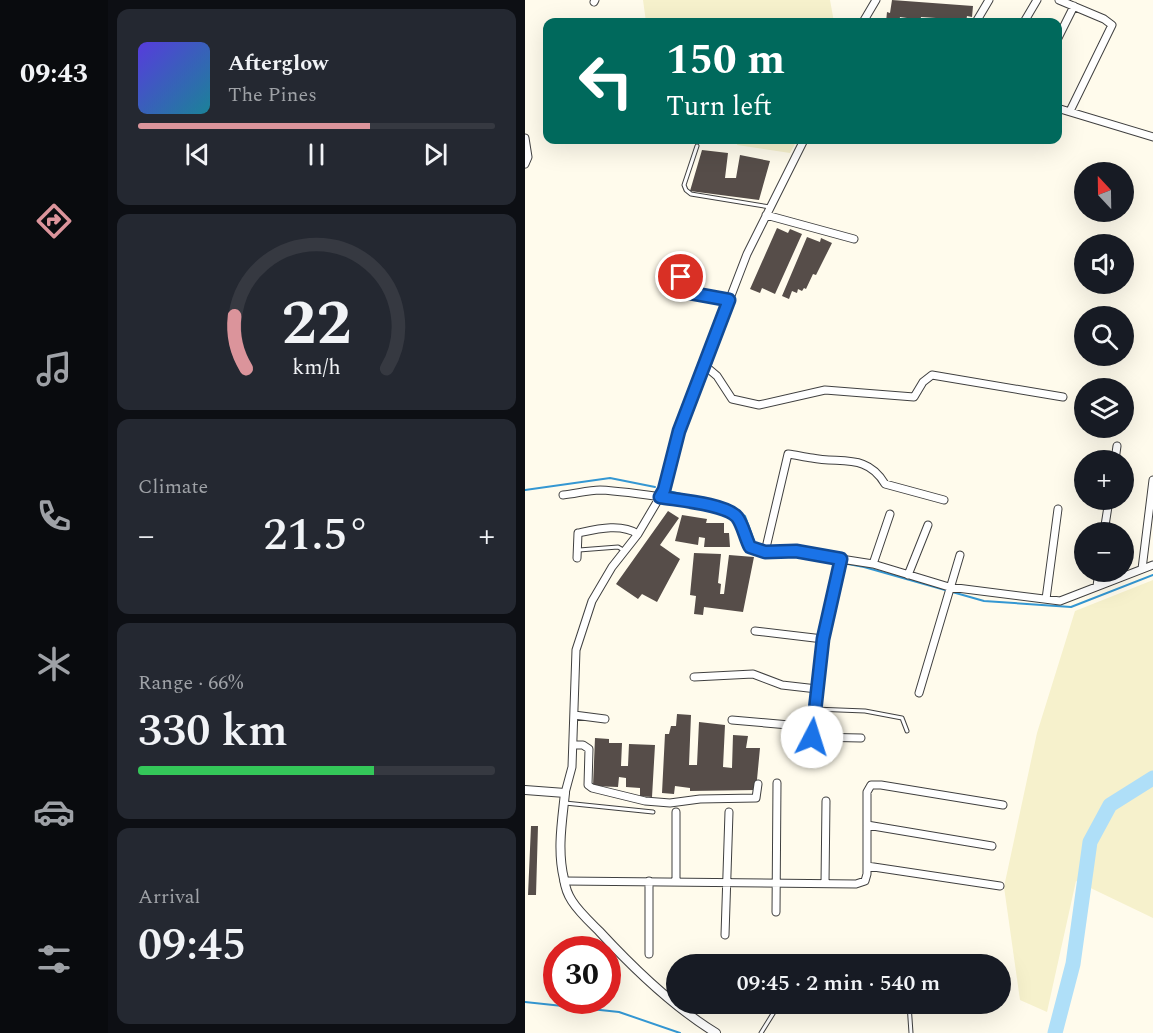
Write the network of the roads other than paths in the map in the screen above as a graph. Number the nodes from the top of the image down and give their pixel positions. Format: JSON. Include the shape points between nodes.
{"nodes":[{"id":1,"x":876,"y":0,"type":"edge"},
{"id":2,"x":989,"y":0,"type":"edge"},
{"id":3,"x":1037,"y":0,"type":"edge"},
{"id":4,"x":1059,"y":0,"type":"edge"},
{"id":5,"x":1074,"y":6,"type":"junction"},
{"id":6,"x":865,"y":18,"type":"edge"},
{"id":7,"x":978,"y":18,"type":"edge"},
{"id":8,"x":1026,"y":18,"type":"edge"},
{"id":9,"x":1062,"y":30,"type":"edge"},
{"id":10,"x":1062,"y":109,"type":"edge"},
{"id":11,"x":1070,"y":111,"type":"junction"},
{"id":12,"x":1153,"y":137,"type":"edge"},
{"id":13,"x":525,"y":138,"type":"edge"},
{"id":14,"x":802,"y":144,"type":"edge"},
{"id":15,"x":697,"y":146,"type":"dead end"},
{"id":16,"x":525,"y":164,"type":"edge"},
{"id":17,"x":770,"y":207,"type":"junction"},
{"id":18,"x":766,"y":215,"type":"junction"},
{"id":19,"x":854,"y":238,"type":"dead end"},
{"id":20,"x":686,"y":257,"type":"dead end"},
{"id":21,"x":729,"y":300,"type":"junction"},
{"id":22,"x":704,"y":365,"type":"junction"},
{"id":23,"x":1063,"y":396,"type":"dead end"},
{"id":24,"x":1117,"y":446,"type":"dead end"},
{"id":25,"x":1116,"y":450,"type":"edge"},
{"id":26,"x":1153,"y":480,"type":"edge"},
{"id":27,"x":563,"y":495,"type":"dead end"},
{"id":28,"x":660,"y":497,"type":"junction"},
{"id":29,"x":944,"y":500,"type":"dead end"},
{"id":30,"x":1058,"y":509,"type":"dead end"},
{"id":31,"x":890,"y":514,"type":"dead end"},
{"id":32,"x":928,"y":525,"type":"dead end"},
{"id":33,"x":638,"y":534,"type":"junction"},
{"id":34,"x":625,"y":551,"type":"junction"},
{"id":35,"x":765,"y":552,"type":"junction"},
{"id":36,"x":577,"y":554,"type":"joint"},
{"id":37,"x":960,"y":555,"type":"dead end"},
{"id":38,"x":841,"y":559,"type":"junction"},
{"id":39,"x":873,"y":564,"type":"junction"},
{"id":40,"x":1153,"y":565,"type":"edge"},
{"id":41,"x":1142,"y":569,"type":"junction"},
{"id":42,"x":908,"y":575,"type":"junction"},
{"id":43,"x":1098,"y":582,"type":"edge"},
{"id":44,"x":1097,"y":586,"type":"junction"},
{"id":45,"x":949,"y":587,"type":"junction"},
{"id":46,"x":1046,"y":599,"type":"junction"},
{"id":47,"x":755,"y":631,"type":"dead end"},
{"id":48,"x":823,"y":639,"type":"junction"},
{"id":49,"x":694,"y":677,"type":"dead end"},
{"id":50,"x":817,"y":689,"type":"junction"},
{"id":51,"x":918,"y":693,"type":"dead end"},
{"id":52,"x":815,"y":709,"type":"junction"},
{"id":53,"x":573,"y":715,"type":"junction"},
{"id":54,"x":605,"y":719,"type":"dead end"},
{"id":55,"x":732,"y":720,"type":"dead end"},
{"id":56,"x":812,"y":728,"type":"junction"},
{"id":57,"x":907,"y":731,"type":"dead end"},
{"id":58,"x":812,"y":737,"type":"junction"},
{"id":59,"x":861,"y":738,"type":"dead end"},
{"id":60,"x":573,"y":745,"type":"junction"},
{"id":61,"x":812,"y":746,"type":"dead end"},
{"id":62,"x":777,"y":783,"type":"dead end"},
{"id":63,"x":758,"y":784,"type":"dead end"},
{"id":64,"x":525,"y":790,"type":"edge"},
{"id":65,"x":565,"y":793,"type":"junction"},
{"id":66,"x":826,"y":801,"type":"dead end"},
{"id":67,"x":564,"y":803,"type":"junction"},
{"id":68,"x":1003,"y":806,"type":"dead end"},
{"id":69,"x":653,"y":812,"type":"dead end"},
{"id":70,"x":676,"y":812,"type":"dead end"},
{"id":71,"x":729,"y":812,"type":"dead end"},
{"id":72,"x":867,"y":825,"type":"junction"},
{"id":73,"x":992,"y":846,"type":"dead end"},
{"id":74,"x":867,"y":866,"type":"junction"},
{"id":75,"x":564,"y":881,"type":"junction"},
{"id":76,"x":649,"y":881,"type":"junction"},
{"id":77,"x":676,"y":882,"type":"junction"},
{"id":78,"x":727,"y":882,"type":"junction"},
{"id":79,"x":775,"y":883,"type":"junction"},
{"id":80,"x":825,"y":883,"type":"junction"},
{"id":81,"x":1000,"y":886,"type":"dead end"},
{"id":82,"x":776,"y":912,"type":"dead end"},
{"id":83,"x":725,"y":935,"type":"dead end"},
{"id":84,"x":649,"y":954,"type":"dead end"},
{"id":85,"x":773,"y":1014,"type":"edge"},
{"id":86,"x":910,"y":1014,"type":"edge"},
{"id":87,"x":716,"y":1033,"type":"edge"},
{"id":88,"x":761,"y":1033,"type":"edge"},
{"id":89,"x":911,"y":1033,"type":"edge"}],
"edges":[{"from":1,"to":6,"type":"street"},
{"from":2,"to":7,"type":"street"},
{"from":3,"to":8,"type":"street"},
{"from":4,"to":5,"type":"street"},
{"from":5,"to":9,"type":"street"},
{"from":5,"to":11,"type":"street","via":[[1112,25]]},
{"from":10,"to":11,"type":"street"},
{"from":11,"to":12,"type":"street"},
{"from":13,"to":16,"type":"street"},
{"from":14,"to":17,"type":"street"},
{"from":15,"to":17,"type":"lane","via":[[684,185],[686,190]]},
{"from":17,"to":18,"type":"street"},
{"from":18,"to":19,"type":"street"},
{"from":18,"to":21,"type":"street"},
{"from":20,"to":21,"type":"lane","via":[[678,287],[685,292]]},
{"from":21,"to":22,"type":"street"},
{"from":22,"to":23,"type":"street","via":[[717,376],[732,399],[759,405],[825,390],[914,397],[932,375]]},
{"from":22,"to":28,"type":"street"},
{"from":24,"to":25,"type":"street"},
{"from":26,"to":41,"type":"street"},
{"from":27,"to":28,"type":"street","via":[[599,490]]},
{"from":28,"to":33,"type":"street"},
{"from":28,"to":35,"type":"street","via":[[724,508],[735,514],[750,547]]},
{"from":29,"to":35,"type":"street","via":[[885,484],[878,472],[857,461],[788,454]]},
{"from":30,"to":46,"type":"street"},
{"from":31,"to":39,"type":"street"},
{"from":32,"to":42,"type":"street"},
{"from":33,"to":34,"type":"street"},
{"from":33,"to":36,"type":"street","via":[[631,529],[604,528],[578,533]]},
{"from":34,"to":36,"type":"lane","via":[[618,547]]},
{"from":34,"to":53,"type":"street","via":[[592,601],[576,650]]},
{"from":35,"to":38,"type":"street","via":[[796,551]]},
{"from":37,"to":45,"type":"street"},
{"from":38,"to":39,"type":"street"},
{"from":38,"to":48,"type":"street"},
{"from":39,"to":42,"type":"street"},
{"from":40,"to":41,"type":"street"},
{"from":41,"to":44,"type":"street"},
{"from":42,"to":45,"type":"street"},
{"from":43,"to":44,"type":"street"},
{"from":44,"to":46,"type":"street","via":[[1060,601]]},
{"from":45,"to":46,"type":"street"},
{"from":45,"to":51,"type":"street"},
{"from":47,"to":48,"type":"street"},
{"from":48,"to":50,"type":"street"},
{"from":49,"to":50,"type":"street","via":[[753,674],[782,685]]},
{"from":50,"to":52,"type":"street"},
{"from":52,"to":56,"type":"street"},
{"from":52,"to":57,"type":"lane","via":[[865,711],[902,718]]},
{"from":53,"to":54,"type":"street"},
{"from":53,"to":60,"type":"street"},
{"from":55,"to":56,"type":"street"},
{"from":56,"to":58,"type":"street"},
{"from":58,"to":59,"type":"street"},
{"from":58,"to":61,"type":"street"},
{"from":60,"to":63,"type":"street","via":[[589,749],[588,785],[645,801],[756,798]]},
{"from":60,"to":65,"type":"street"},
{"from":62,"to":79,"type":"street"},
{"from":64,"to":65,"type":"street"},
{"from":65,"to":67,"type":"street"},
{"from":66,"to":80,"type":"street"},
{"from":67,"to":69,"type":"lane"},
{"from":67,"to":75,"type":"street","via":[[560,838]]},
{"from":68,"to":72,"type":"street","via":[[871,785],[867,792]]},
{"from":70,"to":77,"type":"street"},
{"from":71,"to":78,"type":"street"},
{"from":72,"to":73,"type":"street"},
{"from":72,"to":74,"type":"street"},
{"from":74,"to":80,"type":"street","via":[[865,881]]},
{"from":74,"to":81,"type":"street"},
{"from":75,"to":76,"type":"street"},
{"from":75,"to":87,"type":"street","via":[[571,900],[616,949],[680,1008]]},
{"from":76,"to":77,"type":"street"},
{"from":76,"to":84,"type":"street"},
{"from":77,"to":78,"type":"street"},
{"from":78,"to":79,"type":"street"},
{"from":78,"to":83,"type":"street"},
{"from":79,"to":80,"type":"street"},
{"from":79,"to":82,"type":"street"},
{"from":85,"to":88,"type":"lane"},
{"from":86,"to":89,"type":"lane"}]}
